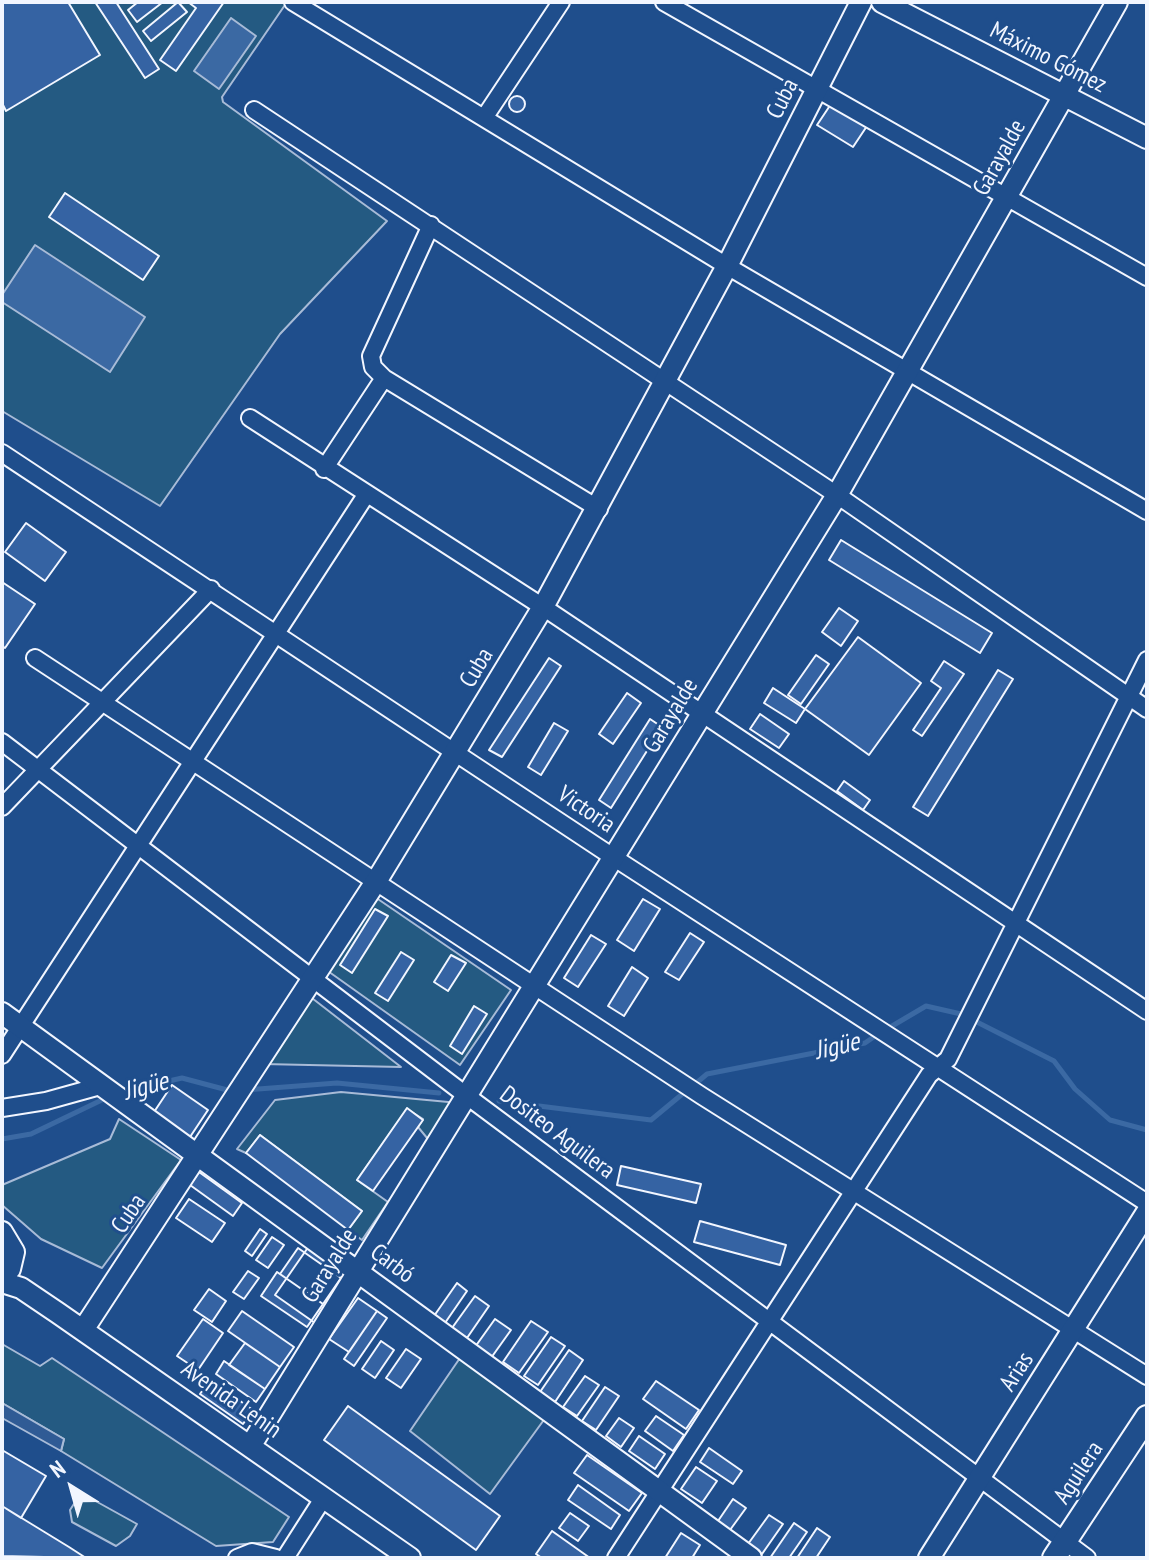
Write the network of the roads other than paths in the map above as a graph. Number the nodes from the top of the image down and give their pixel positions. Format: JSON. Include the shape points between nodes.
{"nodes":[{"id":1,"x":293,"y":2,"type":"edge"},
{"id":2,"x":561,"y":2,"type":"edge"},
{"id":3,"x":664,"y":2,"type":"edge"},
{"id":4,"x":861,"y":2,"type":"edge"},
{"id":5,"x":882,"y":2,"type":"edge"},
{"id":6,"x":1117,"y":2,"type":"edge"},
{"id":7,"x":818,"y":89,"type":"junction"},
{"id":8,"x":1063,"y":96,"type":"junction"},
{"id":9,"x":254,"y":110,"type":"dead end"},
{"id":10,"x":484,"y":118,"type":"junction"},
{"id":11,"x":1147,"y":138,"type":"edge"},
{"id":12,"x":1009,"y":196,"type":"junction"},
{"id":13,"x":431,"y":225,"type":"junction"},
{"id":14,"x":727,"y":266,"type":"junction"},
{"id":15,"x":1147,"y":277,"type":"edge"},
{"id":16,"x":910,"y":370,"type":"junction"},
{"id":17,"x":384,"y":378,"type":"junction"},
{"id":18,"x":665,"y":382,"type":"junction"},
{"id":19,"x":250,"y":418,"type":"dead end"},
{"id":20,"x":2,"y":453,"type":"edge"},
{"id":21,"x":324,"y":469,"type":"junction"},
{"id":22,"x":366,"y":495,"type":"junction"},
{"id":23,"x":837,"y":495,"type":"junction"},
{"id":24,"x":599,"y":509,"type":"junction"},
{"id":25,"x":1147,"y":511,"type":"edge"},
{"id":26,"x":211,"y":589,"type":"junction"},
{"id":27,"x":543,"y":607,"type":"junction"},
{"id":28,"x":276,"y":636,"type":"junction"},
{"id":29,"x":35,"y":658,"type":"dead end"},
{"id":30,"x":1147,"y":660,"type":"edge"},
{"id":31,"x":1128,"y":696,"type":"junction"},
{"id":32,"x":101,"y":702,"type":"junction"},
{"id":33,"x":1147,"y":709,"type":"edge"},
{"id":34,"x":702,"y":715,"type":"junction"},
{"id":35,"x":2,"y":742,"type":"edge"},
{"id":36,"x":457,"y":752,"type":"junction"},
{"id":37,"x":194,"y":760,"type":"junction"},
{"id":38,"x":36,"y":768,"type":"junction"},
{"id":39,"x":2,"y":807,"type":"edge"},
{"id":40,"x":139,"y":845,"type":"junction"},
{"id":41,"x":615,"y":859,"type":"junction"},
{"id":42,"x":377,"y":880,"type":"junction"},
{"id":43,"x":1015,"y":925,"type":"junction"},
{"id":44,"x":313,"y":976,"type":"junction"},
{"id":45,"x":537,"y":986,"type":"junction"},
{"id":46,"x":1147,"y":1011,"type":"edge"},
{"id":47,"x":2,"y":1013,"type":"edge"},
{"id":48,"x":20,"y":1027,"type":"junction"},
{"id":49,"x":2,"y":1055,"type":"edge"},
{"id":50,"x":939,"y":1068,"type":"junction"},
{"id":51,"x":100,"y":1086,"type":"junction"},
{"id":52,"x":467,"y":1096,"type":"junction"},
{"id":53,"x":2,"y":1108,"type":"edge"},
{"id":54,"x":198,"y":1156,"type":"junction"},
{"id":55,"x":856,"y":1191,"type":"junction"},
{"id":56,"x":1147,"y":1203,"type":"edge"},
{"id":57,"x":1147,"y":1212,"type":"edge"},
{"id":58,"x":2,"y":1232,"type":"edge"},
{"id":59,"x":358,"y":1270,"type":"junction"},
{"id":60,"x":10,"y":1277,"type":"edge"},
{"id":61,"x":770,"y":1323,"type":"junction"},
{"id":62,"x":83,"y":1330,"type":"junction"},
{"id":63,"x":1074,"y":1331,"type":"junction"},
{"id":64,"x":1147,"y":1376,"type":"edge"},
{"id":65,"x":1147,"y":1417,"type":"edge"},
{"id":66,"x":251,"y":1445,"type":"junction"},
{"id":67,"x":981,"y":1477,"type":"junction"},
{"id":68,"x":661,"y":1493,"type":"junction"},
{"id":69,"x":324,"y":1497,"type":"junction"},
{"id":70,"x":1059,"y":1550,"type":"edge"},
{"id":71,"x":237,"y":1558,"type":"edge"},
{"id":72,"x":276,"y":1558,"type":"edge"},
{"id":73,"x":285,"y":1558,"type":"edge"},
{"id":74,"x":410,"y":1558,"type":"edge"},
{"id":75,"x":616,"y":1558,"type":"edge"},
{"id":76,"x":751,"y":1558,"type":"edge"},
{"id":77,"x":929,"y":1558,"type":"edge"},
{"id":78,"x":1087,"y":1558,"type":"edge"}],
"edges":[{"from":1,"to":10,"type":"street"},
{"from":2,"to":10,"type":"street"},
{"from":3,"to":7,"type":"street"},
{"from":4,"to":7,"type":"street","name":"Cuba"},
{"from":5,"to":8,"type":"street","name":"Máximo Gómez"},
{"from":6,"to":8,"type":"street","name":"Garayalde"},
{"from":7,"to":12,"type":"street"},
{"from":7,"to":14,"type":"street","name":"Cuba"},
{"from":8,"to":11,"type":"street","name":"Máximo Gómez"},
{"from":8,"to":12,"type":"street","name":"Garayalde"},
{"from":9,"to":13,"type":"street"},
{"from":10,"to":14,"type":"street"},
{"from":12,"to":15,"type":"street"},
{"from":12,"to":16,"type":"street","name":"Garayalde"},
{"from":13,"to":17,"type":"street","via":[[371,356]]},
{"from":13,"to":18,"type":"street"},
{"from":14,"to":16,"type":"street"},
{"from":14,"to":18,"type":"street","name":"Cuba"},
{"from":16,"to":23,"type":"street","name":"Garayalde"},
{"from":16,"to":25,"type":"street"},
{"from":17,"to":21,"type":"street"},
{"from":17,"to":24,"type":"street"},
{"from":18,"to":23,"type":"street"},
{"from":18,"to":24,"type":"street","name":"Cuba"},
{"from":19,"to":21,"type":"street"},
{"from":20,"to":26,"type":"street","name":"Victoria"},
{"from":21,"to":22,"type":"street"},
{"from":22,"to":27,"type":"street"},
{"from":22,"to":28,"type":"street"},
{"from":23,"to":31,"type":"street"},
{"from":23,"to":34,"type":"street","name":"Garayalde"},
{"from":24,"to":27,"type":"street","name":"Cuba"},
{"from":26,"to":28,"type":"street","name":"Victoria"},
{"from":26,"to":32,"type":"street"},
{"from":27,"to":34,"type":"street"},
{"from":27,"to":36,"type":"street","name":"Cuba"},
{"from":28,"to":36,"type":"street","name":"Victoria"},
{"from":28,"to":37,"type":"street"},
{"from":29,"to":32,"type":"street"},
{"from":30,"to":31,"type":"street"},
{"from":31,"to":33,"type":"street"},
{"from":31,"to":43,"type":"street"},
{"from":32,"to":37,"type":"street"},
{"from":32,"to":38,"type":"street"},
{"from":34,"to":41,"type":"street","name":"Garayalde"},
{"from":34,"to":43,"type":"street"},
{"from":35,"to":38,"type":"street","name":"Dositeo Aguilera"},
{"from":36,"to":41,"type":"street","name":"Victoria"},
{"from":36,"to":42,"type":"street","name":"Cuba"},
{"from":37,"to":40,"type":"street"},
{"from":37,"to":42,"type":"street"},
{"from":38,"to":39,"type":"street"},
{"from":38,"to":40,"type":"street","name":"Dositeo Aguilera"},
{"from":40,"to":44,"type":"street","name":"Dositeo Aguilera"},
{"from":40,"to":48,"type":"street"},
{"from":41,"to":45,"type":"street","name":"Garayalde"},
{"from":41,"to":50,"type":"street","name":"Victoria"},
{"from":42,"to":44,"type":"street","name":"Cuba"},
{"from":42,"to":45,"type":"street"},
{"from":43,"to":46,"type":"street"},
{"from":43,"to":50,"type":"street"},
{"from":44,"to":52,"type":"street","name":"Dositeo Aguilera"},
{"from":44,"to":54,"type":"street","name":"Cuba"},
{"from":45,"to":52,"type":"street","name":"Garayalde"},
{"from":45,"to":55,"type":"street"},
{"from":47,"to":48,"type":"street","name":"Carbó"},
{"from":48,"to":49,"type":"street"},
{"from":48,"to":51,"type":"street","name":"Carbó"},
{"from":50,"to":55,"type":"street","via":[[929,1075]]},
{"from":50,"to":56,"type":"street","name":"Victoria"},
{"from":51,"to":53,"type":"street"},
{"from":51,"to":54,"type":"street","name":"Carbó"},
{"from":52,"to":59,"type":"street","name":"Garayalde"},
{"from":52,"to":61,"type":"street","name":"Dositeo Aguilera"},
{"from":54,"to":59,"type":"street","name":"Carbó"},
{"from":54,"to":62,"type":"street","name":"Cuba"},
{"from":55,"to":61,"type":"street"},
{"from":55,"to":63,"type":"street"},
{"from":57,"to":63,"type":"street","name":"Arias"},
{"from":58,"to":60,"type":"street","name":"Avenida Lenin","via":[[11,1243]]},
{"from":59,"to":66,"type":"street","name":"Garayalde"},
{"from":59,"to":68,"type":"street","name":"Carbó"},
{"from":60,"to":62,"type":"street","name":"Avenida Lenin"},
{"from":61,"to":67,"type":"street","name":"Dositeo Aguilera"},
{"from":61,"to":68,"type":"street"},
{"from":62,"to":66,"type":"street","name":"Avenida Lenin"},
{"from":63,"to":64,"type":"street"},
{"from":63,"to":67,"type":"street","name":"Arias"},
{"from":65,"to":70,"type":"main road","name":"Aguilera"},
{"from":66,"to":69,"type":"street","name":"Avenida Lenin"},
{"from":67,"to":70,"type":"street","name":"Dositeo Aguilera"},
{"from":67,"to":77,"type":"street","name":"Arias"},
{"from":68,"to":75,"type":"street"},
{"from":68,"to":76,"type":"street","name":"Carbó"},
{"from":69,"to":73,"type":"street"},
{"from":69,"to":74,"type":"street","name":"Avenida Lenin"},
{"from":70,"to":78,"type":"street","name":"Dositeo Aguilera"},
{"from":71,"to":72,"type":"street","via":[[252,1552]]}]}
